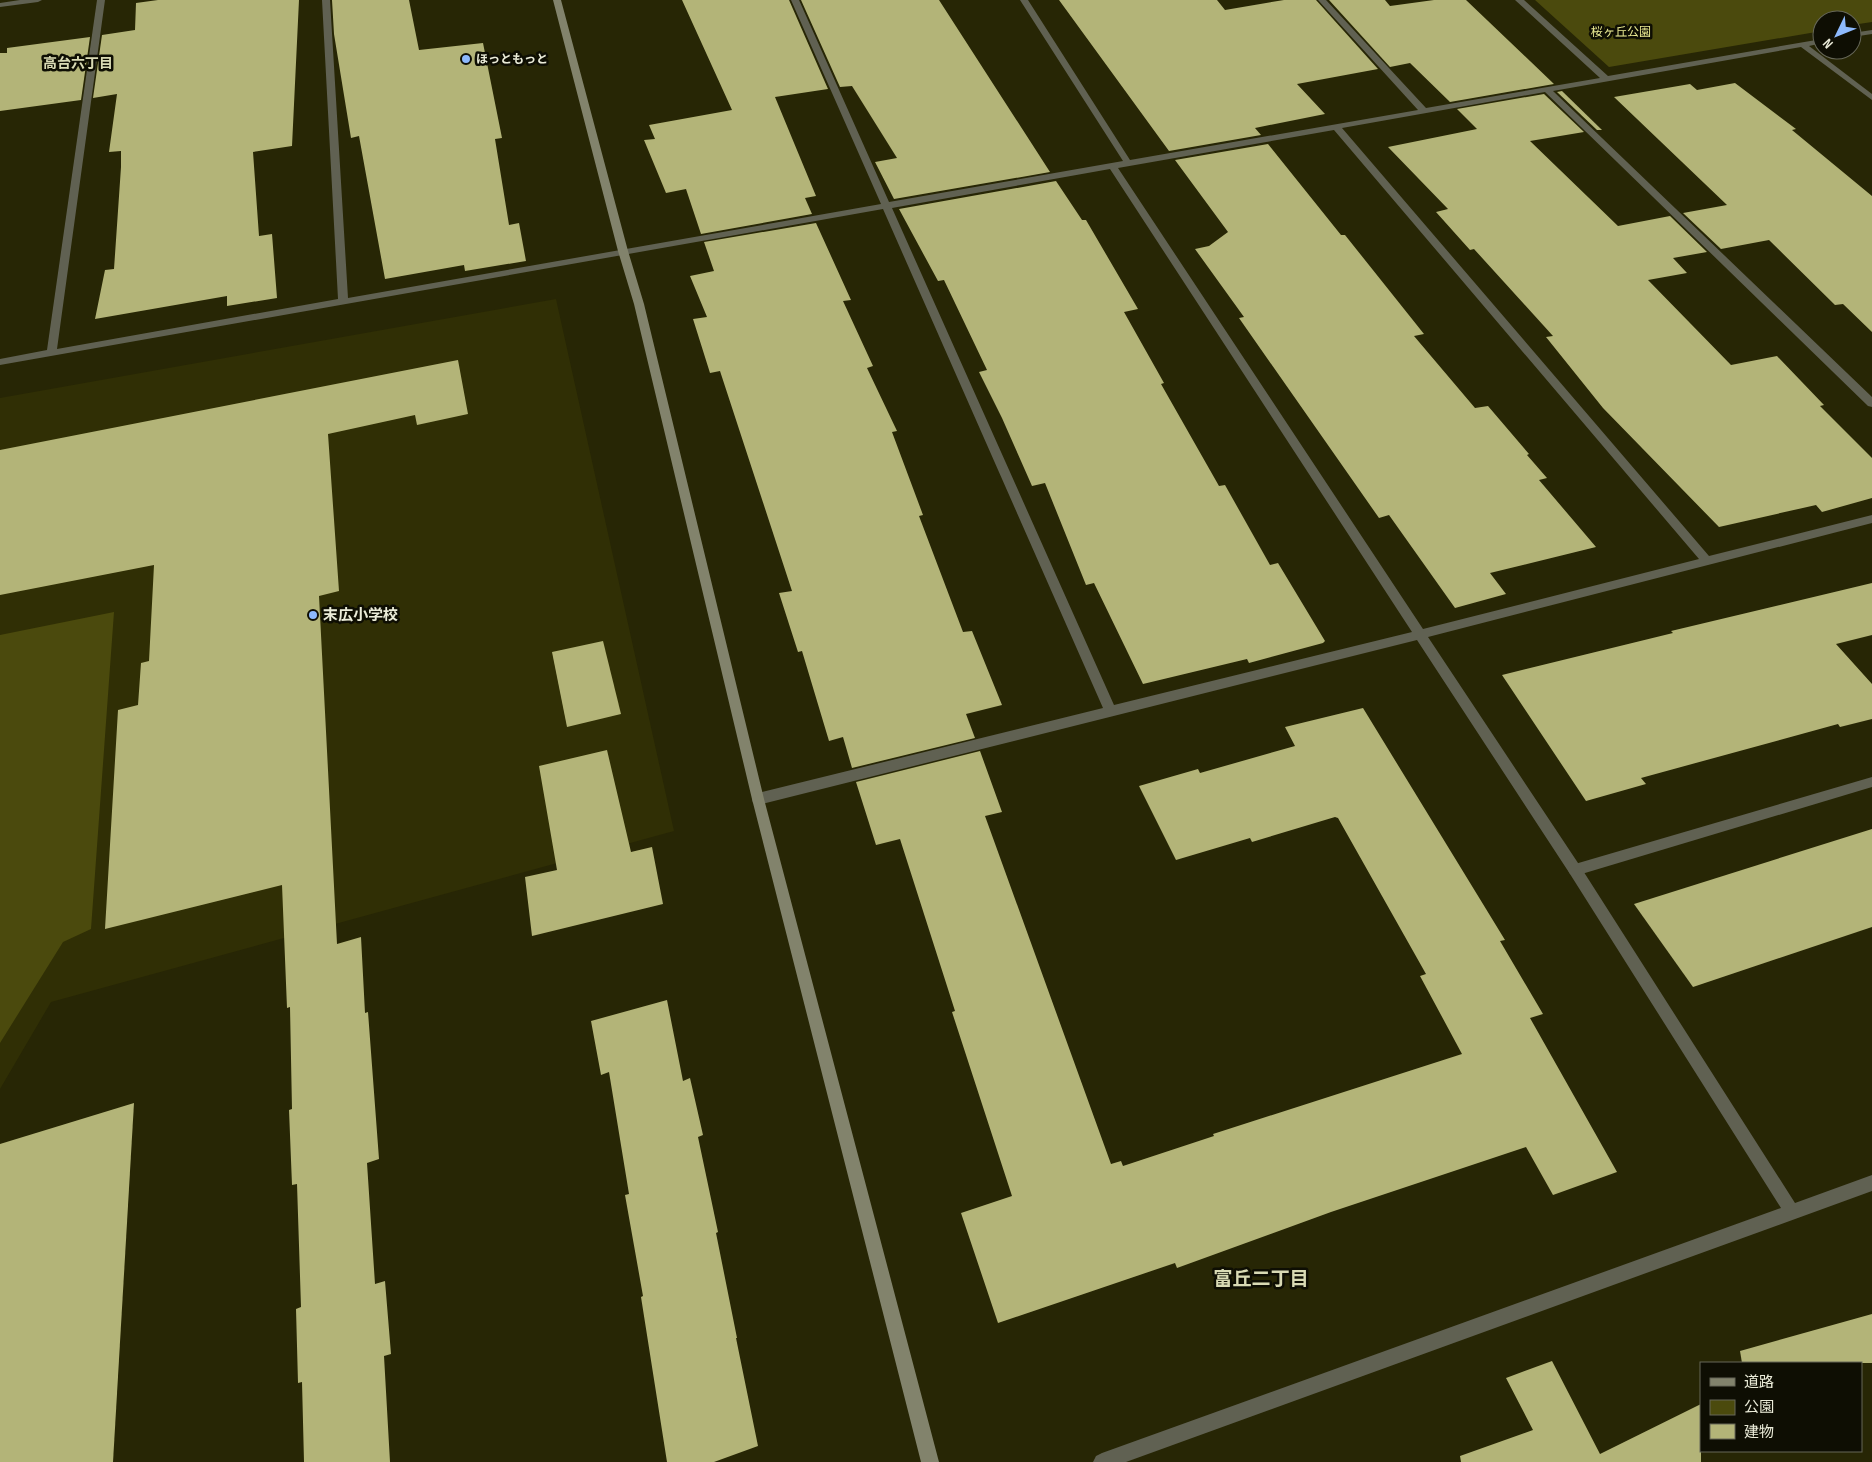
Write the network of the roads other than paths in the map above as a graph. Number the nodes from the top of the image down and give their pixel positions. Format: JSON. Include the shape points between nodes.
{"nodes":[{"id":1,"x":38,"y":0,"type":"edge"},
{"id":2,"x":100,"y":0,"type":"edge"},
{"id":3,"x":326,"y":0,"type":"edge"},
{"id":4,"x":557,"y":0,"type":"edge"},
{"id":5,"x":795,"y":0,"type":"edge"},
{"id":6,"x":1024,"y":0,"type":"edge"},
{"id":7,"x":1322,"y":0,"type":"edge"},
{"id":8,"x":1519,"y":0,"type":"edge"},
{"id":9,"x":0,"y":5,"type":"edge"},
{"id":10,"x":1812,"y":42,"type":"edge"},
{"id":11,"x":1802,"y":44,"type":"junction"},
{"id":12,"x":1606,"y":79,"type":"junction"},
{"id":13,"x":1546,"y":89,"type":"junction"},
{"id":14,"x":1872,"y":98,"type":"edge"},
{"id":15,"x":1424,"y":111,"type":"junction"},
{"id":16,"x":1335,"y":126,"type":"junction"},
{"id":17,"x":1128,"y":163,"type":"junction"},
{"id":18,"x":1112,"y":166,"type":"junction"},
{"id":19,"x":887,"y":205,"type":"junction"},
{"id":20,"x":623,"y":252,"type":"junction"},
{"id":21,"x":343,"y":301,"type":"junction"},
{"id":22,"x":52,"y":352,"type":"junction"},
{"id":23,"x":0,"y":362,"type":"edge"},
{"id":24,"x":1872,"y":403,"type":"edge"},
{"id":25,"x":1872,"y":519,"type":"edge"},
{"id":26,"x":1706,"y":561,"type":"junction"},
{"id":27,"x":1421,"y":634,"type":"junction"},
{"id":28,"x":1110,"y":711,"type":"junction"},
{"id":29,"x":1872,"y":782,"type":"edge"},
{"id":30,"x":758,"y":799,"type":"junction"},
{"id":31,"x":1575,"y":870,"type":"junction"},
{"id":32,"x":1872,"y":1183,"type":"edge"},
{"id":33,"x":1792,"y":1212,"type":"junction"},
{"id":34,"x":930,"y":1462,"type":"edge"},
{"id":35,"x":1102,"y":1462,"type":"edge"}],
"edges":[{"from":1,"to":9,"type":"street"},
{"from":2,"to":22,"type":"street"},
{"from":3,"to":21,"type":"street"},
{"from":4,"to":20,"type":"street"},
{"from":5,"to":19,"type":"street"},
{"from":6,"to":17,"type":"street"},
{"from":7,"to":15,"type":"street"},
{"from":8,"to":12,"type":"street"},
{"from":10,"to":11,"type":"street"},
{"from":11,"to":12,"type":"street"},
{"from":11,"to":14,"type":"street"},
{"from":12,"to":13,"type":"street"},
{"from":13,"to":15,"type":"street"},
{"from":13,"to":24,"type":"street"},
{"from":15,"to":16,"type":"street"},
{"from":16,"to":17,"type":"street"},
{"from":16,"to":26,"type":"street"},
{"from":17,"to":18,"type":"street"},
{"from":18,"to":19,"type":"street"},
{"from":18,"to":27,"type":"street"},
{"from":19,"to":20,"type":"street"},
{"from":19,"to":28,"type":"street"},
{"from":20,"to":21,"type":"street"},
{"from":20,"to":30,"type":"street","via":[[639,304]]},
{"from":21,"to":22,"type":"street"},
{"from":22,"to":23,"type":"street"},
{"from":25,"to":26,"type":"street"},
{"from":26,"to":27,"type":"street"},
{"from":27,"to":28,"type":"street"},
{"from":27,"to":31,"type":"street"},
{"from":28,"to":30,"type":"street"},
{"from":29,"to":31,"type":"street"},
{"from":30,"to":34,"type":"street"},
{"from":31,"to":33,"type":"street"},
{"from":32,"to":33,"type":"street"},
{"from":33,"to":35,"type":"street"}]}
